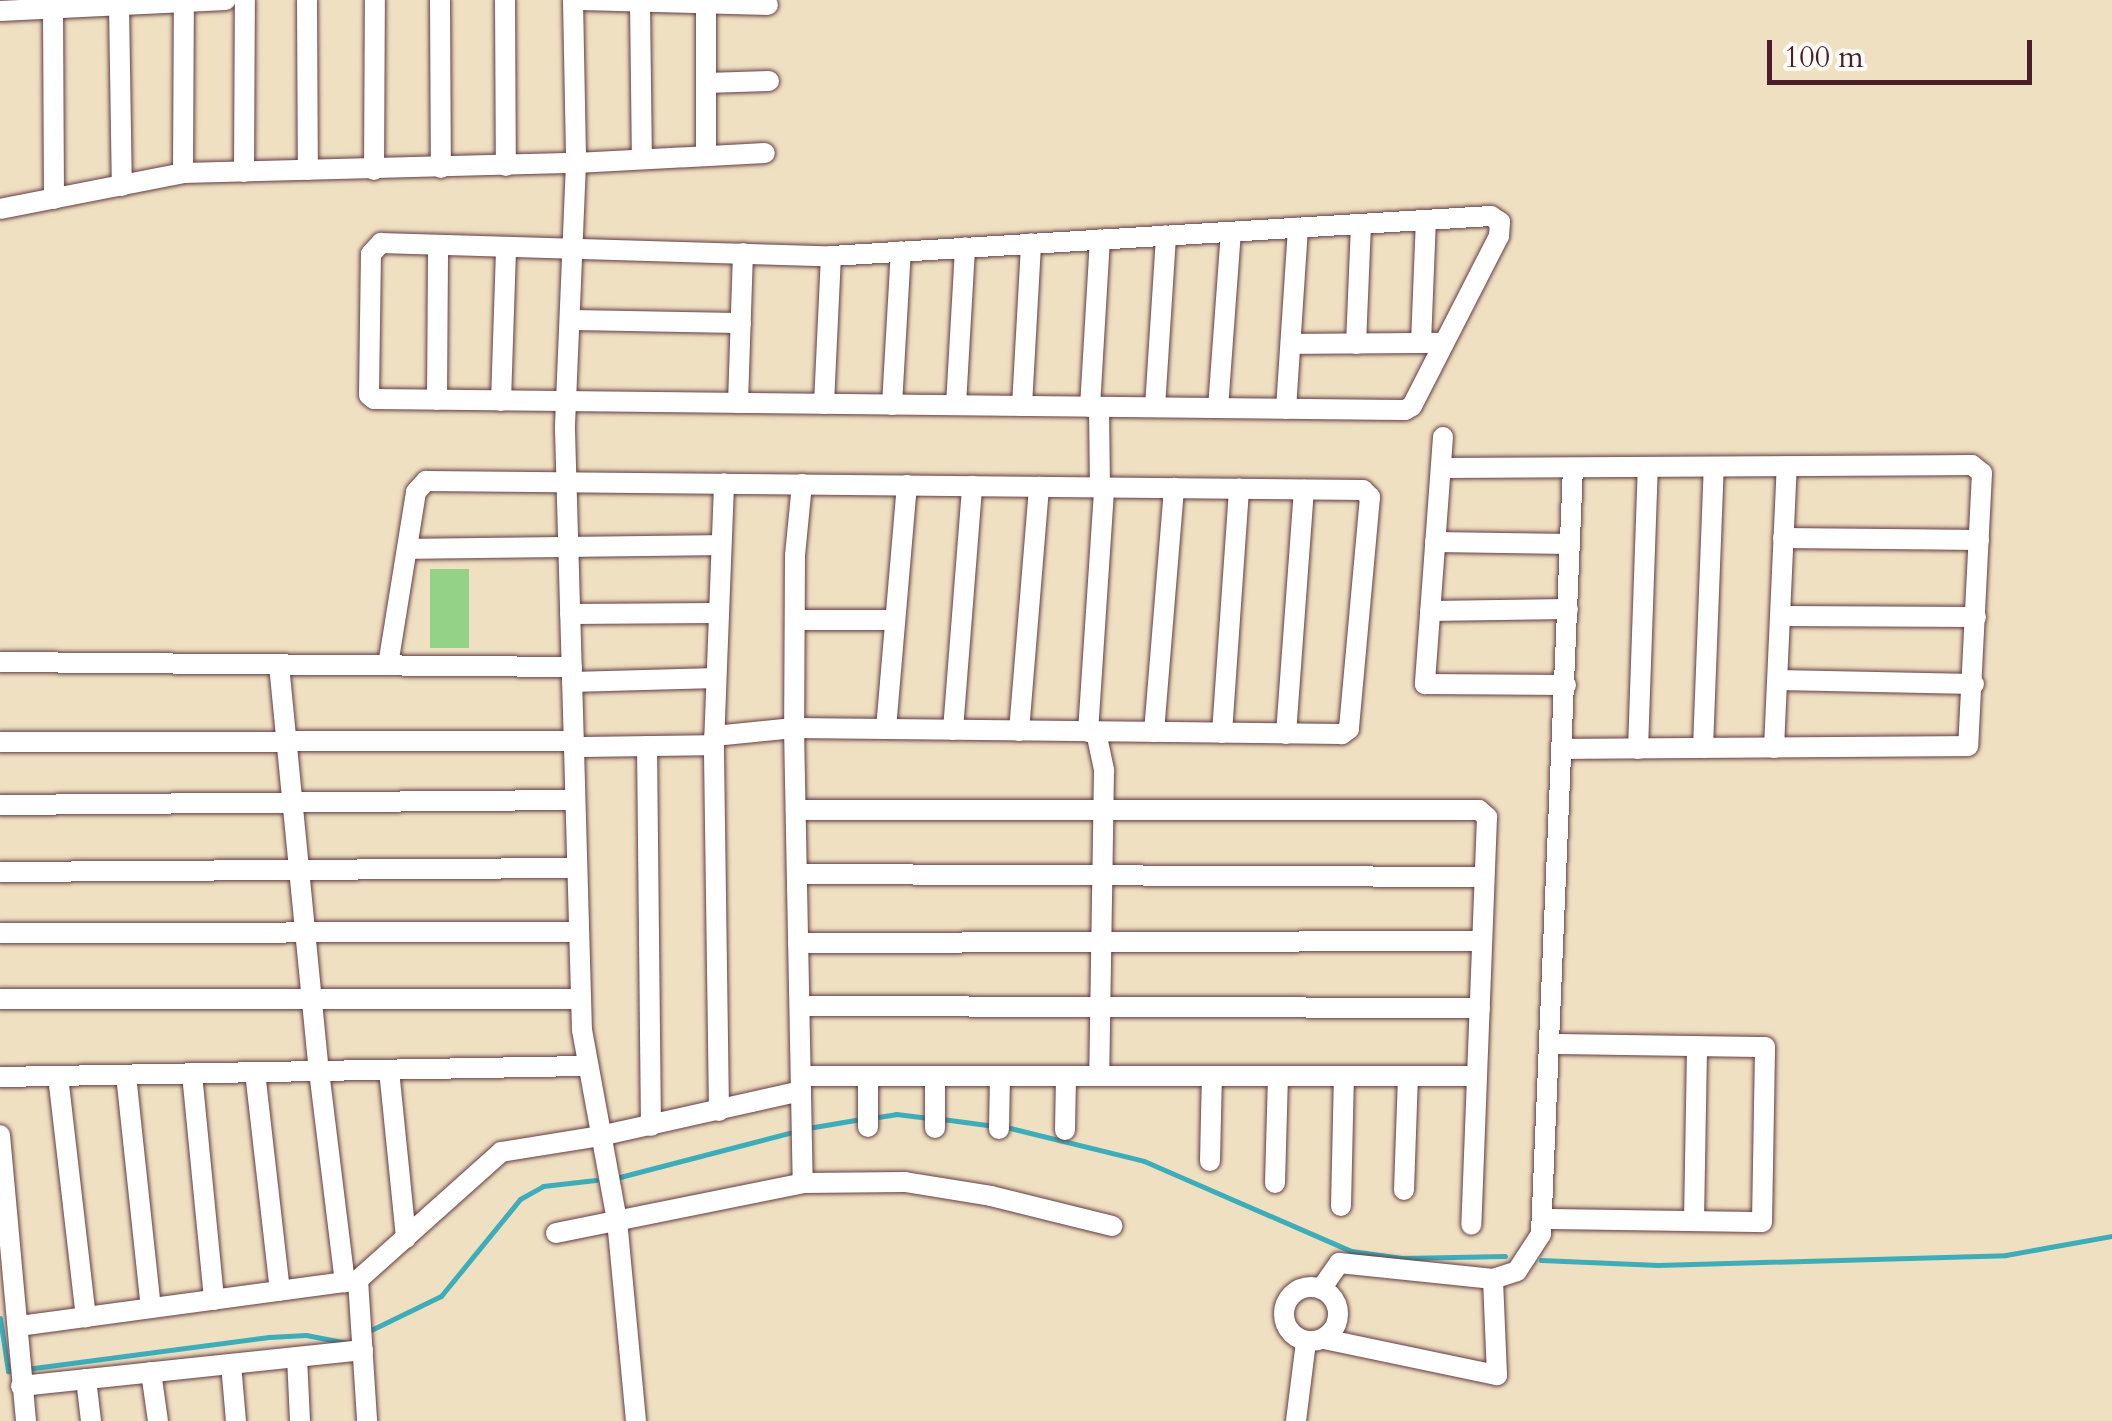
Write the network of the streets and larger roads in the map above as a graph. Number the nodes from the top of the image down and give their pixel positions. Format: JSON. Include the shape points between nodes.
{"nodes":[{"id":1,"x":226,"y":0,"type":"edge"},
{"id":2,"x":245,"y":0,"type":"edge"},
{"id":3,"x":307,"y":0,"type":"edge"},
{"id":4,"x":375,"y":0,"type":"edge"},
{"id":5,"x":440,"y":0,"type":"edge"},
{"id":6,"x":505,"y":0,"type":"edge"},
{"id":7,"x":574,"y":0,"type":"edge"},
{"id":8,"x":582,"y":0,"type":"edge"},
{"id":9,"x":184,"y":2,"type":"edge"},
{"id":10,"x":640,"y":3,"type":"junction"},
{"id":11,"x":768,"y":4,"type":"dead end"},
{"id":12,"x":119,"y":5,"type":"junction"},
{"id":13,"x":706,"y":6,"type":"junction"},
{"id":14,"x":53,"y":8,"type":"junction"},
{"id":15,"x":0,"y":10,"type":"edge"},
{"id":16,"x":770,"y":81,"type":"dead end"},
{"id":17,"x":706,"y":83,"type":"junction"},
{"id":18,"x":765,"y":153,"type":"dead end"},
{"id":19,"x":706,"y":155,"type":"junction"},
{"id":20,"x":642,"y":159,"type":"junction"},
{"id":21,"x":576,"y":164,"type":"junction"},
{"id":22,"x":506,"y":166,"type":"junction"},
{"id":23,"x":441,"y":168,"type":"junction"},
{"id":24,"x":308,"y":170,"type":"junction"},
{"id":25,"x":374,"y":170,"type":"junction"},
{"id":26,"x":244,"y":172,"type":"junction"},
{"id":27,"x":183,"y":173,"type":"junction"},
{"id":28,"x":122,"y":186,"type":"junction"},
{"id":29,"x":54,"y":199,"type":"junction"},
{"id":30,"x":0,"y":209,"type":"edge"},
{"id":31,"x":1426,"y":220,"type":"junction"},
{"id":32,"x":1361,"y":224,"type":"junction"},
{"id":33,"x":1298,"y":228,"type":"junction"},
{"id":34,"x":1230,"y":232,"type":"junction"},
{"id":35,"x":1166,"y":235,"type":"junction"},
{"id":36,"x":1100,"y":239,"type":"junction"},
{"id":37,"x":1031,"y":243,"type":"junction"},
{"id":38,"x":438,"y":245,"type":"junction"},
{"id":39,"x":965,"y":248,"type":"junction"},
{"id":40,"x":506,"y":249,"type":"junction"},
{"id":41,"x":574,"y":249,"type":"junction"},
{"id":42,"x":901,"y":251,"type":"junction"},
{"id":43,"x":744,"y":254,"type":"junction"},
{"id":44,"x":831,"y":256,"type":"junction"},
{"id":45,"x":570,"y":320,"type":"junction"},
{"id":46,"x":741,"y":323,"type":"junction"},
{"id":47,"x":1432,"y":343,"type":"junction"},
{"id":48,"x":1290,"y":344,"type":"junction"},
{"id":49,"x":1356,"y":344,"type":"junction"},
{"id":50,"x":437,"y":400,"type":"junction"},
{"id":51,"x":501,"y":400,"type":"junction"},
{"id":52,"x":566,"y":401,"type":"junction"},
{"id":53,"x":738,"y":403,"type":"junction"},
{"id":54,"x":824,"y":404,"type":"junction"},
{"id":55,"x":892,"y":405,"type":"junction"},
{"id":56,"x":956,"y":405,"type":"junction"},
{"id":57,"x":1022,"y":406,"type":"junction"},
{"id":58,"x":1094,"y":407,"type":"junction"},
{"id":59,"x":1154,"y":408,"type":"junction"},
{"id":60,"x":1218,"y":408,"type":"junction"},
{"id":61,"x":1286,"y":409,"type":"junction"},
{"id":62,"x":1443,"y":438,"type":"dead end"},
{"id":63,"x":1786,"y":466,"type":"junction"},
{"id":64,"x":1648,"y":467,"type":"junction"},
{"id":65,"x":1714,"y":467,"type":"junction"},
{"id":66,"x":1443,"y":468,"type":"junction"},
{"id":67,"x":1573,"y":468,"type":"junction"},
{"id":68,"x":566,"y":479,"type":"junction"},
{"id":69,"x":724,"y":483,"type":"junction"},
{"id":70,"x":802,"y":484,"type":"junction"},
{"id":71,"x":907,"y":485,"type":"junction"},
{"id":72,"x":972,"y":486,"type":"junction"},
{"id":73,"x":1039,"y":487,"type":"junction"},
{"id":74,"x":1102,"y":488,"type":"junction"},
{"id":75,"x":1174,"y":488,"type":"junction"},
{"id":76,"x":1239,"y":489,"type":"junction"},
{"id":77,"x":1304,"y":490,"type":"junction"},
{"id":78,"x":1784,"y":538,"type":"junction"},
{"id":79,"x":1979,"y":540,"type":"junction"},
{"id":80,"x":1435,"y":542,"type":"junction"},
{"id":81,"x":719,"y":544,"type":"junction"},
{"id":82,"x":1570,"y":544,"type":"junction"},
{"id":83,"x":568,"y":545,"type":"junction"},
{"id":84,"x":407,"y":549,"type":"junction"},
{"id":85,"x":1568,"y":609,"type":"junction"},
{"id":86,"x":1430,"y":611,"type":"junction"},
{"id":87,"x":570,"y":614,"type":"junction"},
{"id":88,"x":717,"y":614,"type":"junction"},
{"id":89,"x":1780,"y":616,"type":"junction"},
{"id":90,"x":1976,"y":616,"type":"junction"},
{"id":91,"x":795,"y":620,"type":"junction"},
{"id":92,"x":895,"y":620,"type":"junction"},
{"id":93,"x":0,"y":662,"type":"edge"},
{"id":94,"x":279,"y":665,"type":"junction"},
{"id":95,"x":388,"y":665,"type":"junction"},
{"id":96,"x":572,"y":674,"type":"junction"},
{"id":97,"x":716,"y":678,"type":"junction"},
{"id":98,"x":1778,"y":680,"type":"junction"},
{"id":99,"x":1974,"y":684,"type":"junction"},
{"id":100,"x":1566,"y":685,"type":"junction"},
{"id":101,"x":794,"y":728,"type":"junction"},
{"id":102,"x":886,"y":730,"type":"junction"},
{"id":103,"x":953,"y":730,"type":"junction"},
{"id":104,"x":1019,"y":731,"type":"junction"},
{"id":105,"x":1092,"y":732,"type":"junction"},
{"id":106,"x":1154,"y":732,"type":"junction"},
{"id":107,"x":1222,"y":733,"type":"junction"},
{"id":108,"x":1286,"y":734,"type":"junction"},
{"id":109,"x":714,"y":740,"type":"junction"},
{"id":110,"x":0,"y":742,"type":"edge"},
{"id":111,"x":287,"y":743,"type":"junction"},
{"id":112,"x":574,"y":744,"type":"junction"},
{"id":113,"x":648,"y":746,"type":"junction"},
{"id":114,"x":1703,"y":748,"type":"junction"},
{"id":115,"x":1774,"y":748,"type":"junction"},
{"id":116,"x":1563,"y":749,"type":"junction"},
{"id":117,"x":1638,"y":749,"type":"junction"},
{"id":118,"x":576,"y":800,"type":"junction"},
{"id":119,"x":292,"y":802,"type":"junction"},
{"id":120,"x":0,"y":805,"type":"edge"},
{"id":121,"x":796,"y":810,"type":"junction"},
{"id":122,"x":1103,"y":810,"type":"junction"},
{"id":123,"x":577,"y":868,"type":"junction"},
{"id":124,"x":299,"y":870,"type":"junction"},
{"id":125,"x":0,"y":872,"type":"edge"},
{"id":126,"x":797,"y":874,"type":"junction"},
{"id":127,"x":1102,"y":875,"type":"junction"},
{"id":128,"x":1484,"y":877,"type":"junction"},
{"id":129,"x":580,"y":932,"type":"junction"},
{"id":130,"x":0,"y":933,"type":"edge"},
{"id":131,"x":305,"y":933,"type":"junction"},
{"id":132,"x":1482,"y":941,"type":"junction"},
{"id":133,"x":1101,"y":942,"type":"junction"},
{"id":134,"x":798,"y":943,"type":"junction"},
{"id":135,"x":0,"y":999,"type":"edge"},
{"id":136,"x":312,"y":999,"type":"junction"},
{"id":137,"x":581,"y":999,"type":"junction"},
{"id":138,"x":800,"y":1006,"type":"junction"},
{"id":139,"x":1100,"y":1007,"type":"junction"},
{"id":140,"x":1480,"y":1008,"type":"junction"},
{"id":141,"x":1551,"y":1044,"type":"junction"},
{"id":142,"x":1697,"y":1046,"type":"junction"},
{"id":143,"x":586,"y":1066,"type":"junction"},
{"id":144,"x":390,"y":1070,"type":"junction"},
{"id":145,"x":319,"y":1071,"type":"junction"},
{"id":146,"x":256,"y":1072,"type":"junction"},
{"id":147,"x":192,"y":1074,"type":"junction"},
{"id":148,"x":126,"y":1075,"type":"junction"},
{"id":149,"x":58,"y":1076,"type":"junction"},
{"id":150,"x":868,"y":1076,"type":"junction"},
{"id":151,"x":935,"y":1076,"type":"junction"},
{"id":152,"x":1000,"y":1076,"type":"junction"},
{"id":153,"x":1066,"y":1076,"type":"junction"},
{"id":154,"x":1099,"y":1076,"type":"junction"},
{"id":155,"x":1212,"y":1076,"type":"junction"},
{"id":156,"x":1278,"y":1076,"type":"junction"},
{"id":157,"x":1344,"y":1076,"type":"junction"},
{"id":158,"x":1408,"y":1076,"type":"junction"},
{"id":159,"x":1477,"y":1076,"type":"junction"},
{"id":160,"x":0,"y":1078,"type":"edge"},
{"id":161,"x":801,"y":1083,"type":"junction"},
{"id":162,"x":718,"y":1112,"type":"junction"},
{"id":163,"x":651,"y":1126,"type":"junction"},
{"id":164,"x":868,"y":1127,"type":"dead end"},
{"id":165,"x":934,"y":1128,"type":"dead end"},
{"id":166,"x":999,"y":1129,"type":"dead end"},
{"id":167,"x":1065,"y":1130,"type":"dead end"},
{"id":168,"x":0,"y":1134,"type":"edge"},
{"id":169,"x":600,"y":1136,"type":"junction"},
{"id":170,"x":1210,"y":1161,"type":"dead end"},
{"id":171,"x":803,"y":1183,"type":"junction"},
{"id":172,"x":1276,"y":1183,"type":"dead end"},
{"id":173,"x":1404,"y":1190,"type":"dead end"},
{"id":174,"x":1341,"y":1206,"type":"dead end"},
{"id":175,"x":1544,"y":1219,"type":"junction"},
{"id":176,"x":617,"y":1220,"type":"junction"},
{"id":177,"x":1694,"y":1221,"type":"junction"},
{"id":178,"x":1471,"y":1225,"type":"dead end"},
{"id":179,"x":1112,"y":1226,"type":"dead end"},
{"id":180,"x":556,"y":1232,"type":"dead end"},
{"id":181,"x":406,"y":1238,"type":"junction"},
{"id":182,"x":1493,"y":1278,"type":"junction"},
{"id":183,"x":352,"y":1281,"type":"junction"},
{"id":184,"x":1321,"y":1289,"type":"junction"},
{"id":185,"x":280,"y":1291,"type":"junction"},
{"id":186,"x":214,"y":1300,"type":"junction"},
{"id":187,"x":152,"y":1308,"type":"junction"},
{"id":188,"x":86,"y":1317,"type":"junction"},
{"id":189,"x":19,"y":1326,"type":"junction"},
{"id":190,"x":1315,"y":1340,"type":"junction"},
{"id":191,"x":362,"y":1350,"type":"junction"},
{"id":192,"x":297,"y":1357,"type":"junction"},
{"id":193,"x":231,"y":1364,"type":"junction"},
{"id":194,"x":151,"y":1372,"type":"junction"},
{"id":195,"x":86,"y":1379,"type":"junction"},
{"id":196,"x":21,"y":1386,"type":"junction"},
{"id":197,"x":26,"y":1421,"type":"edge"},
{"id":198,"x":91,"y":1421,"type":"edge"},
{"id":199,"x":158,"y":1421,"type":"edge"},
{"id":200,"x":236,"y":1421,"type":"edge"},
{"id":201,"x":300,"y":1421,"type":"edge"},
{"id":202,"x":367,"y":1421,"type":"edge"},
{"id":203,"x":636,"y":1421,"type":"edge"},
{"id":204,"x":1296,"y":1421,"type":"edge"}],
"edges":[{"from":1,"to":9,"type":"street"},
{"from":2,"to":26,"type":"street"},
{"from":3,"to":24,"type":"street"},
{"from":4,"to":25,"type":"street"},
{"from":5,"to":23,"type":"street"},
{"from":6,"to":22,"type":"street"},
{"from":7,"to":21,"type":"street"},
{"from":8,"to":10,"type":"street"},
{"from":9,"to":12,"type":"street"},
{"from":9,"to":27,"type":"street"},
{"from":10,"to":13,"type":"street"},
{"from":10,"to":20,"type":"street"},
{"from":11,"to":13,"type":"street"},
{"from":12,"to":14,"type":"street"},
{"from":12,"to":28,"type":"street"},
{"from":13,"to":17,"type":"street"},
{"from":14,"to":15,"type":"street"},
{"from":14,"to":29,"type":"street"},
{"from":16,"to":17,"type":"street"},
{"from":17,"to":19,"type":"street"},
{"from":18,"to":19,"type":"street"},
{"from":19,"to":20,"type":"street"},
{"from":20,"to":21,"type":"street"},
{"from":21,"to":22,"type":"street"},
{"from":21,"to":41,"type":"street"},
{"from":22,"to":23,"type":"street"},
{"from":23,"to":25,"type":"street"},
{"from":24,"to":25,"type":"street"},
{"from":24,"to":26,"type":"street"},
{"from":26,"to":27,"type":"street"},
{"from":27,"to":28,"type":"street"},
{"from":28,"to":29,"type":"street"},
{"from":29,"to":30,"type":"street"},
{"from":31,"to":32,"type":"street"},
{"from":31,"to":47,"type":"street"},
{"from":31,"to":47,"type":"street","via":[[1491,216],[1500,222],[1499,236]]},
{"from":32,"to":33,"type":"street"},
{"from":32,"to":49,"type":"street"},
{"from":33,"to":34,"type":"street"},
{"from":33,"to":48,"type":"street"},
{"from":34,"to":35,"type":"street"},
{"from":34,"to":60,"type":"street"},
{"from":35,"to":36,"type":"street"},
{"from":35,"to":59,"type":"street"},
{"from":36,"to":37,"type":"street"},
{"from":36,"to":58,"type":"street"},
{"from":37,"to":39,"type":"street"},
{"from":37,"to":57,"type":"street"},
{"from":38,"to":40,"type":"street"},
{"from":38,"to":50,"type":"street"},
{"from":38,"to":50,"type":"street","via":[[388,242],[371,254],[369,389],[374,399]]},
{"from":39,"to":42,"type":"street"},
{"from":39,"to":56,"type":"street"},
{"from":40,"to":41,"type":"street"},
{"from":40,"to":51,"type":"street"},
{"from":41,"to":43,"type":"street"},
{"from":41,"to":45,"type":"street"},
{"from":42,"to":44,"type":"street"},
{"from":42,"to":55,"type":"street"},
{"from":43,"to":44,"type":"street"},
{"from":43,"to":46,"type":"street"},
{"from":44,"to":54,"type":"street"},
{"from":45,"to":46,"type":"street"},
{"from":45,"to":52,"type":"street"},
{"from":46,"to":53,"type":"street"},
{"from":47,"to":49,"type":"street"},
{"from":47,"to":61,"type":"street","via":[[1408,408]]},
{"from":48,"to":49,"type":"street"},
{"from":48,"to":61,"type":"street"},
{"from":50,"to":51,"type":"street"},
{"from":51,"to":52,"type":"street"},
{"from":52,"to":53,"type":"street"},
{"from":52,"to":68,"type":"street"},
{"from":53,"to":54,"type":"street"},
{"from":54,"to":55,"type":"street"},
{"from":55,"to":56,"type":"street"},
{"from":56,"to":57,"type":"street"},
{"from":57,"to":58,"type":"street"},
{"from":58,"to":59,"type":"street"},
{"from":58,"to":74,"type":"street"},
{"from":59,"to":60,"type":"street"},
{"from":60,"to":61,"type":"street"},
{"from":62,"to":66,"type":"street"},
{"from":63,"to":65,"type":"street"},
{"from":63,"to":78,"type":"street"},
{"from":63,"to":79,"type":"street","via":[[1972,465],[1982,473]]},
{"from":64,"to":65,"type":"street"},
{"from":64,"to":67,"type":"street"},
{"from":64,"to":117,"type":"street"},
{"from":65,"to":114,"type":"street"},
{"from":66,"to":67,"type":"street"},
{"from":66,"to":80,"type":"street"},
{"from":67,"to":82,"type":"street"},
{"from":68,"to":69,"type":"street"},
{"from":68,"to":83,"type":"street"},
{"from":68,"to":84,"type":"street","via":[[422,482]]},
{"from":69,"to":70,"type":"street"},
{"from":69,"to":81,"type":"street"},
{"from":70,"to":71,"type":"street"},
{"from":70,"to":91,"type":"street"},
{"from":71,"to":72,"type":"street"},
{"from":71,"to":92,"type":"street"},
{"from":72,"to":73,"type":"street"},
{"from":72,"to":103,"type":"street"},
{"from":73,"to":74,"type":"street"},
{"from":73,"to":104,"type":"street"},
{"from":74,"to":75,"type":"street"},
{"from":74,"to":105,"type":"street"},
{"from":75,"to":76,"type":"street"},
{"from":75,"to":106,"type":"street"},
{"from":76,"to":77,"type":"street"},
{"from":76,"to":107,"type":"street"},
{"from":77,"to":108,"type":"street"},
{"from":77,"to":108,"type":"street","via":[[1363,490],[1370,498],[1348,729]]},
{"from":78,"to":79,"type":"street"},
{"from":78,"to":89,"type":"street"},
{"from":79,"to":90,"type":"street"},
{"from":80,"to":82,"type":"street"},
{"from":80,"to":86,"type":"street"},
{"from":81,"to":83,"type":"street"},
{"from":81,"to":88,"type":"street"},
{"from":82,"to":85,"type":"street"},
{"from":83,"to":84,"type":"street"},
{"from":83,"to":87,"type":"street"},
{"from":84,"to":95,"type":"street"},
{"from":85,"to":86,"type":"street"},
{"from":85,"to":100,"type":"street"},
{"from":86,"to":100,"type":"street","via":[[1425,684]]},
{"from":87,"to":88,"type":"street"},
{"from":87,"to":96,"type":"street"},
{"from":88,"to":97,"type":"street"},
{"from":89,"to":90,"type":"street"},
{"from":89,"to":98,"type":"street"},
{"from":90,"to":99,"type":"street"},
{"from":91,"to":92,"type":"street"},
{"from":91,"to":101,"type":"street"},
{"from":92,"to":102,"type":"street"},
{"from":93,"to":94,"type":"street"},
{"from":94,"to":95,"type":"street"},
{"from":94,"to":111,"type":"street"},
{"from":95,"to":96,"type":"street"},
{"from":96,"to":97,"type":"street"},
{"from":96,"to":112,"type":"street"},
{"from":97,"to":109,"type":"street"},
{"from":98,"to":99,"type":"street"},
{"from":98,"to":115,"type":"street"},
{"from":99,"to":115,"type":"street","via":[[1968,746]]},
{"from":100,"to":116,"type":"street"},
{"from":101,"to":102,"type":"street"},
{"from":101,"to":109,"type":"street"},
{"from":101,"to":121,"type":"street"},
{"from":102,"to":103,"type":"street"},
{"from":103,"to":104,"type":"street"},
{"from":104,"to":105,"type":"street"},
{"from":105,"to":106,"type":"street"},
{"from":105,"to":122,"type":"street","via":[[1104,771]]},
{"from":106,"to":107,"type":"street"},
{"from":107,"to":108,"type":"street"},
{"from":109,"to":113,"type":"street"},
{"from":109,"to":162,"type":"street"},
{"from":110,"to":111,"type":"street"},
{"from":111,"to":112,"type":"street"},
{"from":111,"to":119,"type":"street"},
{"from":112,"to":113,"type":"street"},
{"from":112,"to":118,"type":"street"},
{"from":113,"to":163,"type":"street"},
{"from":114,"to":115,"type":"street"},
{"from":114,"to":117,"type":"street"},
{"from":116,"to":117,"type":"street"},
{"from":116,"to":141,"type":"street"},
{"from":118,"to":119,"type":"street"},
{"from":118,"to":123,"type":"street"},
{"from":119,"to":120,"type":"street"},
{"from":119,"to":124,"type":"street"},
{"from":121,"to":122,"type":"street"},
{"from":121,"to":126,"type":"street"},
{"from":122,"to":127,"type":"street"},
{"from":122,"to":128,"type":"street","via":[[1479,810],[1487,817]]},
{"from":123,"to":124,"type":"street"},
{"from":123,"to":129,"type":"street"},
{"from":124,"to":125,"type":"street"},
{"from":124,"to":131,"type":"street"},
{"from":126,"to":127,"type":"street"},
{"from":126,"to":134,"type":"street"},
{"from":127,"to":128,"type":"street"},
{"from":127,"to":133,"type":"street"},
{"from":128,"to":132,"type":"street"},
{"from":129,"to":131,"type":"street"},
{"from":129,"to":137,"type":"street"},
{"from":130,"to":131,"type":"street"},
{"from":131,"to":136,"type":"street"},
{"from":132,"to":133,"type":"street"},
{"from":132,"to":140,"type":"street"},
{"from":133,"to":134,"type":"street"},
{"from":133,"to":139,"type":"street"},
{"from":134,"to":138,"type":"street"},
{"from":135,"to":136,"type":"street"},
{"from":136,"to":137,"type":"street"},
{"from":136,"to":145,"type":"street"},
{"from":137,"to":143,"type":"street"},
{"from":138,"to":139,"type":"street"},
{"from":138,"to":161,"type":"street"},
{"from":139,"to":140,"type":"street"},
{"from":139,"to":154,"type":"street"},
{"from":140,"to":159,"type":"street"},
{"from":141,"to":142,"type":"street"},
{"from":141,"to":175,"type":"street"},
{"from":142,"to":177,"type":"street"},
{"from":142,"to":177,"type":"street","via":[[1765,1047],[1764,1106],[1762,1222]]},
{"from":143,"to":144,"type":"street"},
{"from":143,"to":169,"type":"street"},
{"from":144,"to":145,"type":"street"},
{"from":144,"to":181,"type":"street"},
{"from":145,"to":146,"type":"street"},
{"from":145,"to":183,"type":"street"},
{"from":146,"to":147,"type":"street"},
{"from":146,"to":185,"type":"street"},
{"from":147,"to":148,"type":"street"},
{"from":147,"to":186,"type":"street"},
{"from":148,"to":149,"type":"street"},
{"from":148,"to":187,"type":"street"},
{"from":149,"to":160,"type":"street"},
{"from":149,"to":188,"type":"street"},
{"from":150,"to":151,"type":"street"},
{"from":150,"to":161,"type":"street"},
{"from":150,"to":164,"type":"street"},
{"from":151,"to":152,"type":"street"},
{"from":151,"to":165,"type":"street"},
{"from":152,"to":153,"type":"street"},
{"from":152,"to":166,"type":"street"},
{"from":153,"to":154,"type":"street"},
{"from":153,"to":167,"type":"street"},
{"from":154,"to":155,"type":"street"},
{"from":155,"to":156,"type":"street"},
{"from":155,"to":170,"type":"street"},
{"from":156,"to":157,"type":"street"},
{"from":156,"to":172,"type":"street"},
{"from":157,"to":158,"type":"street"},
{"from":157,"to":174,"type":"street"},
{"from":158,"to":159,"type":"street"},
{"from":158,"to":173,"type":"street"},
{"from":159,"to":178,"type":"street"},
{"from":161,"to":162,"type":"street"},
{"from":161,"to":171,"type":"street"},
{"from":162,"to":163,"type":"street"},
{"from":163,"to":169,"type":"street"},
{"from":168,"to":189,"type":"street"},
{"from":169,"to":176,"type":"street"},
{"from":169,"to":181,"type":"street","via":[[500,1152]]},
{"from":171,"to":176,"type":"street"},
{"from":171,"to":179,"type":"street","via":[[906,1182]]},
{"from":175,"to":177,"type":"street"},
{"from":175,"to":182,"type":"street","via":[[1532,1254],[1517,1272]]},
{"from":176,"to":180,"type":"street"},
{"from":176,"to":203,"type":"street"},
{"from":181,"to":183,"type":"street"},
{"from":182,"to":184,"type":"street","via":[[1339,1263]]},
{"from":182,"to":190,"type":"street","via":[[1497,1375]]},
{"from":183,"to":185,"type":"street"},
{"from":183,"to":191,"type":"street"},
{"from":184,"to":190,"type":"street","via":[[1335,1300],[1338,1318]]},
{"from":184,"to":190,"type":"street","via":[[1295,1292],[1284,1307],[1290,1333]]},
{"from":185,"to":186,"type":"street"},
{"from":186,"to":187,"type":"street"},
{"from":187,"to":188,"type":"street"},
{"from":188,"to":189,"type":"street"},
{"from":189,"to":196,"type":"street"},
{"from":190,"to":204,"type":"street"},
{"from":191,"to":192,"type":"street"},
{"from":191,"to":202,"type":"street"},
{"from":192,"to":193,"type":"street"},
{"from":192,"to":201,"type":"street"},
{"from":193,"to":194,"type":"street"},
{"from":193,"to":200,"type":"street"},
{"from":194,"to":195,"type":"street"},
{"from":194,"to":199,"type":"street"},
{"from":195,"to":196,"type":"street"},
{"from":195,"to":198,"type":"street"},
{"from":196,"to":197,"type":"street"}]}
